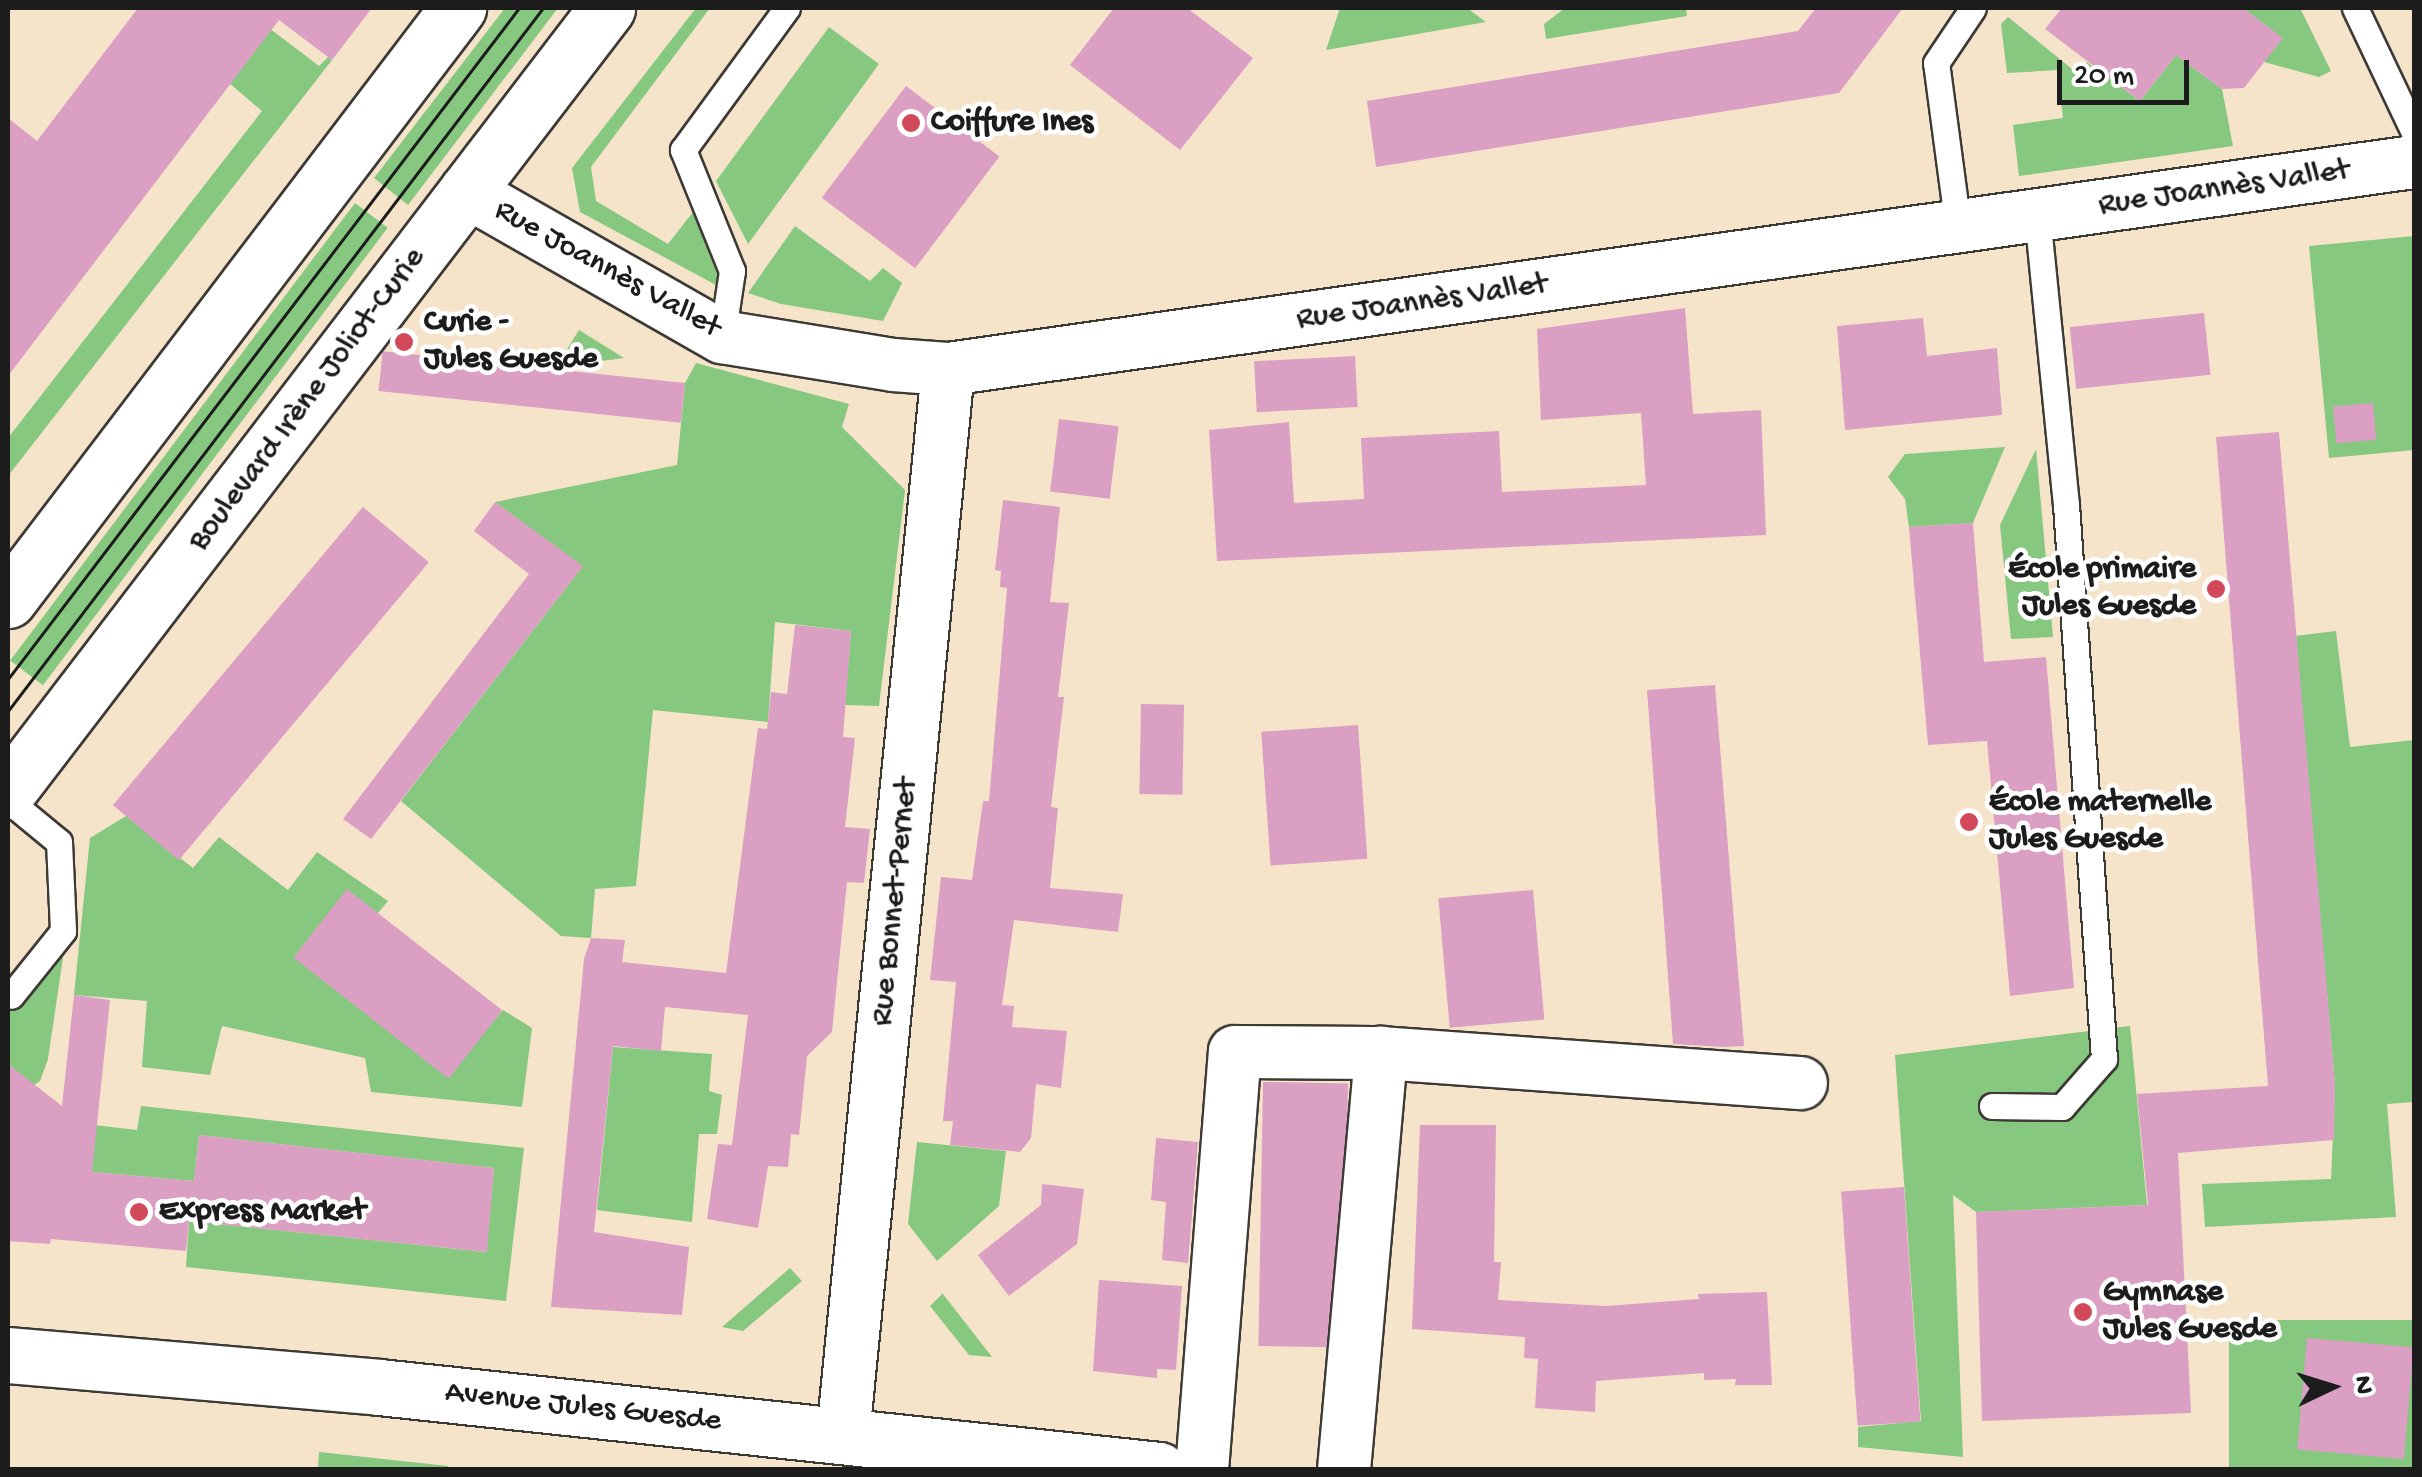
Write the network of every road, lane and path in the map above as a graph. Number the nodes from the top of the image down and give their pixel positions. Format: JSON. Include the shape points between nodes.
{"nodes":[{"id":1,"x":458,"y":8,"type":"edge"},
{"id":2,"x":606,"y":8,"type":"edge"},
{"id":3,"x":787,"y":8,"type":"edge"},
{"id":4,"x":1973,"y":8,"type":"edge"},
{"id":5,"x":2355,"y":8,"type":"edge"},
{"id":6,"x":2414,"y":132,"type":"edge"},
{"id":7,"x":2414,"y":162,"type":"edge"},
{"id":8,"x":466,"y":191,"type":"junction"},
{"id":9,"x":2036,"y":216,"type":"junction"},
{"id":10,"x":1958,"y":227,"type":"junction"},
{"id":11,"x":722,"y":337,"type":"junction"},
{"id":12,"x":948,"y":369,"type":"junction"},
{"id":13,"x":8,"y":600,"type":"edge"},
{"id":14,"x":8,"y":791,"type":"edge"},
{"id":15,"x":8,"y":800,"type":"edge"},
{"id":16,"x":11,"y":996,"type":"dead end"},
{"id":17,"x":1381,"y":1054,"type":"junction"},
{"id":18,"x":1801,"y":1084,"type":"dead end"},
{"id":19,"x":1992,"y":1106,"type":"dead end"},
{"id":20,"x":8,"y":1354,"type":"edge"},
{"id":21,"x":843,"y":1436,"type":"junction"},
{"id":22,"x":926,"y":1456,"type":"edge"},
{"id":23,"x":1094,"y":1466,"type":"edge"},
{"id":24,"x":1158,"y":1470,"type":"edge"},
{"id":25,"x":1202,"y":1470,"type":"edge"},
{"id":26,"x":1344,"y":1470,"type":"edge"}],
"edges":[{"from":1,"to":13,"type":"main road"},
{"from":2,"to":8,"type":"main road","name":"Boulevard Irène Joliot-Curie"},
{"from":3,"to":11,"type":"lane","via":[[683,150],[732,270]]},
{"from":4,"to":10,"type":"lane","via":[[1936,64]]},
{"from":5,"to":6,"type":"lane"},
{"from":7,"to":9,"type":"street","name":"Rue Joannès Vallet"},
{"from":8,"to":11,"type":"street","name":"Rue Joannès Vallet"},
{"from":8,"to":14,"type":"main road","name":"Boulevard Irène Joliot-Curie"},
{"from":9,"to":10,"type":"street","name":"Rue Joannès Vallet"},
{"from":9,"to":19,"type":"lane","via":[[2066,505],[2104,1059],[2062,1107]]},
{"from":10,"to":12,"type":"street","name":"Rue Joannès Vallet"},
{"from":11,"to":12,"type":"street","name":"Rue Joannès Vallet"},
{"from":12,"to":21,"type":"street","name":"Rue Bonnet-Pernet"},
{"from":15,"to":16,"type":"lane","via":[[58,842],[62,930]]},
{"from":17,"to":18,"type":"street"},
{"from":17,"to":25,"type":"street","via":[[1235,1052]]},
{"from":17,"to":26,"type":"street"},
{"from":20,"to":21,"type":"main road","name":"Avenue Jules Guesde"},
{"from":21,"to":22,"type":"main road","name":"Avenue Jules Guesde"},
{"from":22,"to":23,"type":"main road","name":"Avenue Jules Guesde"},
{"from":23,"to":24,"type":"main road","name":"Avenue Jules Guesde"}]}
